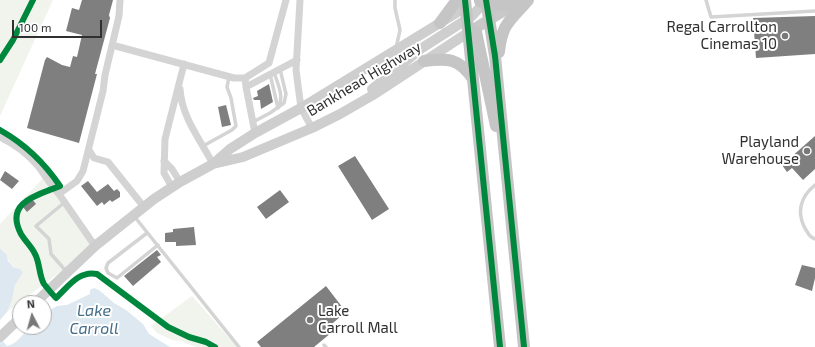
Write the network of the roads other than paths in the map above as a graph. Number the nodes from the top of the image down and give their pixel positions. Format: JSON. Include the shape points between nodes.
{"nodes":[{"id":1,"x":120,"y":0,"type":"edge"},
{"id":2,"x":286,"y":0,"type":"edge"},
{"id":3,"x":300,"y":0,"type":"edge"},
{"id":4,"x":396,"y":0,"type":"edge"},
{"id":5,"x":706,"y":0,"type":"edge"},
{"id":6,"x":522,"y":1,"type":"edge"},
{"id":7,"x":487,"y":4,"type":"edge"},
{"id":8,"x":815,"y":11,"type":"edge"},
{"id":9,"x":468,"y":16,"type":"edge"},
{"id":10,"x":440,"y":23,"type":"joint"},
{"id":11,"x":713,"y":44,"type":"dead end"},
{"id":12,"x":112,"y":45,"type":"junction"},
{"id":13,"x":731,"y":45,"type":"dead end"},
{"id":14,"x":396,"y":50,"type":"junction"},
{"id":15,"x":297,"y":60,"type":"junction"},
{"id":16,"x":424,"y":61,"type":"junction"},
{"id":17,"x":184,"y":64,"type":"junction"},
{"id":18,"x":496,"y":65,"type":"junction"},
{"id":19,"x":275,"y":72,"type":"junction"},
{"id":20,"x":228,"y":76,"type":"junction"},
{"id":21,"x":245,"y":78,"type":"junction"},
{"id":22,"x":474,"y":80,"type":"junction"},
{"id":23,"x":179,"y":83,"type":"junction"},
{"id":24,"x":246,"y":87,"type":"junction"},
{"id":25,"x":278,"y":108,"type":"junction"},
{"id":26,"x":301,"y":108,"type":"junction"},
{"id":27,"x":348,"y":110,"type":"junction"},
{"id":28,"x":253,"y":122,"type":"junction"},
{"id":29,"x":312,"y":128,"type":"junction"},
{"id":30,"x":255,"y":133,"type":"junction"},
{"id":31,"x":0,"y":137,"type":"edge"},
{"id":32,"x":203,"y":146,"type":"junction"},
{"id":33,"x":89,"y":150,"type":"junction"},
{"id":34,"x":213,"y":164,"type":"junction"},
{"id":35,"x":815,"y":184,"type":"edge"},
{"id":36,"x":176,"y":185,"type":"junction"},
{"id":37,"x":508,"y":189,"type":"junction"},
{"id":38,"x":59,"y":194,"type":"junction"},
{"id":39,"x":65,"y":202,"type":"junction"},
{"id":40,"x":144,"y":207,"type":"junction"},
{"id":41,"x":133,"y":215,"type":"junction"},
{"id":42,"x":147,"y":232,"type":"junction"},
{"id":43,"x":815,"y":239,"type":"edge"},
{"id":44,"x":158,"y":245,"type":"junction"},
{"id":45,"x":95,"y":246,"type":"junction"},
{"id":46,"x":67,"y":272,"type":"junction"},
{"id":47,"x":43,"y":295,"type":"edge"},
{"id":48,"x":12,"y":326,"type":"edge"},
{"id":49,"x":0,"y":337,"type":"edge"},
{"id":50,"x":239,"y":347,"type":"edge"},
{"id":51,"x":500,"y":347,"type":"edge"},
{"id":52,"x":524,"y":347,"type":"edge"}],
"edges":[{"from":1,"to":12,"type":"street"},
{"from":2,"to":21,"type":"street","via":[[269,63]]},
{"from":3,"to":15,"type":"street"},
{"from":4,"to":14,"type":"lane","via":[[395,8],[400,30]]},
{"from":5,"to":8,"type":"lane","via":[[711,17]]},
{"from":6,"to":7,"type":"highway","via":[[502,6]]},
{"from":6,"to":18,"type":"highway","via":[[504,28]]},
{"from":7,"to":9,"type":"main road","name":"Bankhead Highway"},
{"from":7,"to":9,"type":"main road","name":"Bankhead Highway"},
{"from":7,"to":18,"type":"highway"},
{"from":9,"to":10,"type":"highway"},
{"from":9,"to":16,"type":"main road","name":"Bankhead Highway"},
{"from":9,"to":22,"type":"highway"},
{"from":9,"to":27,"type":"main road","via":[[422,48]]},
{"from":9,"to":37,"type":"highway","via":[[504,159]]},
{"from":10,"to":14,"type":"main road","name":"Bankhead Highway"},
{"from":11,"to":13,"type":"lane"},
{"from":12,"to":17,"type":"street"},
{"from":12,"to":33,"type":"street"},
{"from":14,"to":26,"type":"main road","name":"Bankhead Highway"},
{"from":15,"to":19,"type":"street"},
{"from":15,"to":26,"type":"street"},
{"from":16,"to":22,"type":"highway","via":[[452,60],[465,68]]},
{"from":16,"to":27,"type":"main road","name":"Bankhead Highway"},
{"from":17,"to":20,"type":"street"},
{"from":17,"to":23,"type":"street"},
{"from":18,"to":37,"type":"highway"},
{"from":19,"to":24,"type":"street"},
{"from":19,"to":25,"type":"lane"},
{"from":19,"to":25,"type":"lane","via":[[282,96]]},
{"from":20,"to":21,"type":"street"},
{"from":20,"to":32,"type":"lane","via":[[227,87],[236,126]]},
{"from":21,"to":24,"type":"street"},
{"from":22,"to":51,"type":"highway"},
{"from":23,"to":32,"type":"street","via":[[184,112]]},
{"from":23,"to":36,"type":"street","via":[[166,135],[164,161],[164,173]]},
{"from":24,"to":28,"type":"street"},
{"from":25,"to":28,"type":"lane"},
{"from":26,"to":29,"type":"street"},
{"from":26,"to":30,"type":"main road","name":"Bankhead Highway"},
{"from":27,"to":29,"type":"main road","name":"Bankhead Highway"},
{"from":28,"to":30,"type":"street"},
{"from":29,"to":34,"type":"main road","name":"Bankhead Highway","via":[[243,157]]},
{"from":30,"to":34,"type":"main road","name":"Bankhead Highway","via":[[230,148]]},
{"from":31,"to":38,"type":"street","via":[[15,144],[25,153]]},
{"from":32,"to":34,"type":"street"},
{"from":33,"to":38,"type":"street","via":[[77,181]]},
{"from":33,"to":40,"type":"street","via":[[94,158],[108,162]]},
{"from":34,"to":36,"type":"main road","name":"Bankhead Highway"},
{"from":35,"to":43,"type":"lane","via":[[802,200],[800,210],[802,223]]},
{"from":36,"to":40,"type":"main road","name":"Bankhead Highway"},
{"from":37,"to":52,"type":"highway"},
{"from":38,"to":39,"type":"street"},
{"from":39,"to":45,"type":"street"},
{"from":39,"to":46,"type":"lane","via":[[36,226],[49,239],[51,254]]},
{"from":40,"to":41,"type":"main road","name":"Bankhead Highway"},
{"from":41,"to":42,"type":"lane"},
{"from":41,"to":45,"type":"main road","name":"Bankhead Highway"},
{"from":42,"to":44,"type":"lane"},
{"from":42,"to":44,"type":"lane","via":[[108,263],[108,273],[117,278]]},
{"from":44,"to":50,"type":"lane"},
{"from":45,"to":46,"type":"main road","name":"Bankhead Highway"},
{"from":46,"to":47,"type":"main road","name":"Bankhead Highway"},
{"from":48,"to":49,"type":"main road"}]}
